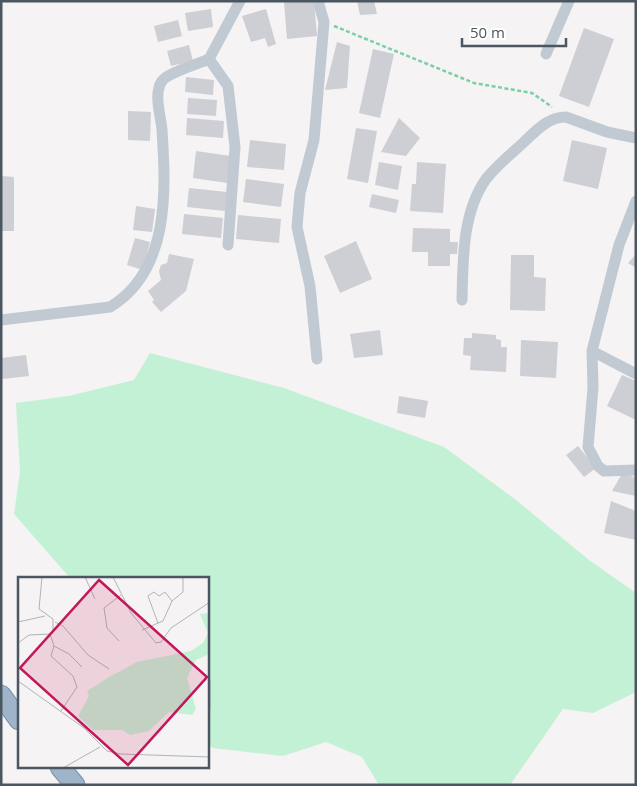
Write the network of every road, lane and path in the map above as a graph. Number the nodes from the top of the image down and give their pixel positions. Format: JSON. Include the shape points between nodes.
{"nodes":[{"id":1,"x":240,"y":1,"type":"edge"},
{"id":2,"x":318,"y":1,"type":"edge"},
{"id":3,"x":569,"y":1,"type":"edge"},
{"id":4,"x":324,"y":22,"type":"junction"},
{"id":5,"x":546,"y":54,"type":"dead end"},
{"id":6,"x":209,"y":59,"type":"junction"},
{"id":7,"x":566,"y":117,"type":"junction"},
{"id":8,"x":636,"y":138,"type":"edge"},
{"id":9,"x":636,"y":201,"type":"edge"},
{"id":10,"x":228,"y":245,"type":"dead end"},
{"id":11,"x":462,"y":300,"type":"dead end"},
{"id":12,"x":1,"y":320,"type":"edge"},
{"id":13,"x":592,"y":350,"type":"junction"},
{"id":14,"x":317,"y":359,"type":"dead end"},
{"id":15,"x":636,"y":374,"type":"edge"},
{"id":16,"x":636,"y":470,"type":"edge"},
{"id":17,"x":1,"y":695,"type":"edge"},
{"id":18,"x":18,"y":719,"type":"edge"},
{"id":19,"x":61,"y":768,"type":"edge"},
{"id":20,"x":75,"y":785,"type":"edge"}],
"edges":[{"from":1,"to":6,"type":"street"},
{"from":2,"to":4,"type":"street"},
{"from":3,"to":5,"type":"street"},
{"from":4,"to":7,"type":"path","via":[[474,83],[532,93]]},
{"from":4,"to":14,"type":"street","via":[[314,140],[300,194],[297,227],[310,286]]},
{"from":6,"to":10,"type":"street","via":[[228,86],[235,147]]},
{"from":6,"to":12,"type":"street","via":[[166,76],[160,84],[163,189],[158,241],[147,267],[126,297],[110,307]]},
{"from":7,"to":8,"type":"street","via":[[606,132]]},
{"from":7,"to":11,"type":"street","via":[[543,124],[486,179],[472,205],[464,248]]},
{"from":9,"to":13,"type":"street","via":[[619,245]]},
{"from":13,"to":15,"type":"street"},
{"from":13,"to":16,"type":"street","via":[[590,454],[604,471]]},
{"from":17,"to":18,"type":"highway"},
{"from":19,"to":20,"type":"highway"}]}
